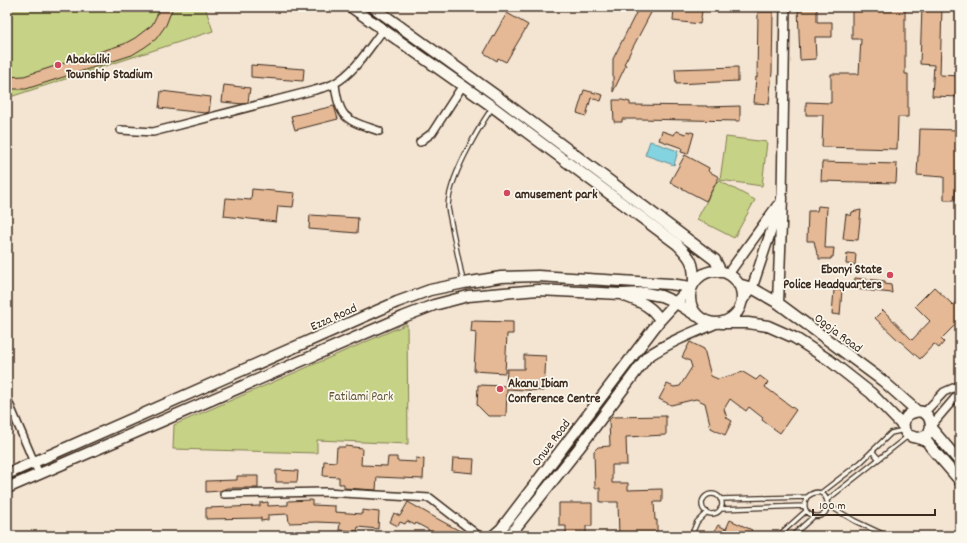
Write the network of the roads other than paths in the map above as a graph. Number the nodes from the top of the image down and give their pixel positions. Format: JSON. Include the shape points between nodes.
{"nodes":[{"id":1,"x":351,"y":7,"type":"edge"},
{"id":2,"x":373,"y":7,"type":"edge"},
{"id":3,"x":786,"y":7,"type":"edge"},
{"id":4,"x":383,"y":30,"type":"junction"},
{"id":5,"x":335,"y":84,"type":"junction"},
{"id":6,"x":463,"y":85,"type":"junction"},
{"id":7,"x":493,"y":107,"type":"junction"},
{"id":8,"x":121,"y":130,"type":"dead end"},
{"id":9,"x":379,"y":131,"type":"dead end"},
{"id":10,"x":420,"y":142,"type":"dead end"},
{"id":11,"x":782,"y":198,"type":"junction"},
{"id":12,"x":724,"y":273,"type":"junction"},
{"id":13,"x":464,"y":283,"type":"junction"},
{"id":14,"x":738,"y":284,"type":"junction"},
{"id":15,"x":692,"y":287,"type":"junction"},
{"id":16,"x":752,"y":288,"type":"junction"},
{"id":17,"x":621,"y":294,"type":"junction"},
{"id":18,"x":742,"y":301,"type":"junction"},
{"id":19,"x":397,"y":302,"type":"junction"},
{"id":20,"x":675,"y":302,"type":"junction"},
{"id":21,"x":778,"y":304,"type":"junction"},
{"id":22,"x":697,"y":316,"type":"junction"},
{"id":23,"x":403,"y":317,"type":"junction"},
{"id":24,"x":660,"y":320,"type":"junction"},
{"id":25,"x":719,"y":323,"type":"junction"},
{"id":26,"x":960,"y":385,"type":"edge"},
{"id":27,"x":960,"y":392,"type":"edge"},
{"id":28,"x":7,"y":399,"type":"edge"},
{"id":29,"x":921,"y":412,"type":"junction"},
{"id":30,"x":931,"y":427,"type":"junction"},
{"id":31,"x":907,"y":432,"type":"junction"},
{"id":32,"x":569,"y":440,"type":"junction"},
{"id":33,"x":579,"y":448,"type":"junction"},
{"id":34,"x":872,"y":451,"type":"junction"},
{"id":35,"x":879,"y":459,"type":"junction"},
{"id":36,"x":33,"y":462,"type":"junction"},
{"id":37,"x":960,"y":462,"type":"edge"},
{"id":38,"x":7,"y":474,"type":"edge"},
{"id":39,"x":39,"y":474,"type":"junction"},
{"id":40,"x":960,"y":481,"type":"edge"},
{"id":41,"x":7,"y":488,"type":"edge"},
{"id":42,"x":821,"y":493,"type":"junction"},
{"id":43,"x":224,"y":494,"type":"dead end"},
{"id":44,"x":807,"y":497,"type":"junction"},
{"id":45,"x":720,"y":499,"type":"junction"},
{"id":46,"x":827,"y":500,"type":"junction"},
{"id":47,"x":828,"y":505,"type":"junction"},
{"id":48,"x":804,"y":506,"type":"junction"},
{"id":49,"x":720,"y":509,"type":"junction"},
{"id":50,"x":806,"y":511,"type":"junction"},
{"id":51,"x":707,"y":512,"type":"junction"},
{"id":52,"x":814,"y":516,"type":"junction"},
{"id":53,"x":479,"y":536,"type":"edge"},
{"id":54,"x":493,"y":536,"type":"edge"},
{"id":55,"x":509,"y":536,"type":"edge"},
{"id":56,"x":691,"y":536,"type":"edge"},
{"id":57,"x":778,"y":536,"type":"edge"},
{"id":58,"x":792,"y":536,"type":"edge"},
{"id":59,"x":887,"y":536,"type":"edge"}],
"edges":[{"from":1,"to":4,"type":"main road"},
{"from":2,"to":12,"type":"main road","via":[[715,260]]},
{"from":3,"to":11,"type":"street"},
{"from":4,"to":5,"type":"street","via":[[354,67]]},
{"from":4,"to":6,"type":"main road"},
{"from":5,"to":8,"type":"street","via":[[153,132]]},
{"from":5,"to":9,"type":"street","via":[[336,98],[345,117]]},
{"from":6,"to":7,"type":"main road"},
{"from":6,"to":10,"type":"street","via":[[432,133]]},
{"from":7,"to":13,"type":"lane","via":[[477,131],[448,198]]},
{"from":7,"to":15,"type":"main road","via":[[677,244],[694,266]]},
{"from":11,"to":12,"type":"street"},
{"from":11,"to":16,"type":"street"},
{"from":11,"to":21,"type":"main road"},
{"from":12,"to":14,"type":"main road"},
{"from":12,"to":15,"type":"main road","via":[[706,273],[700,276]]},
{"from":13,"to":15,"type":"main road","name":"Ezza Road","via":[[501,277],[538,276]]},
{"from":13,"to":19,"type":"main road","name":"Ezza Road","via":[[430,290]]},
{"from":14,"to":16,"type":"main road","name":"Ogoja Road"},
{"from":14,"to":18,"type":"main road"},
{"from":15,"to":20,"type":"main road","name":"Onwe Road"},
{"from":15,"to":22,"type":"main road","via":[[689,301]]},
{"from":16,"to":18,"type":"street"},
{"from":16,"to":21,"type":"main road","name":"Ogoja Road"},
{"from":17,"to":20,"type":"main road","via":[[645,293]]},
{"from":17,"to":23,"type":"main road","via":[[538,290],[468,296]]},
{"from":17,"to":24,"type":"main road","via":[[646,304]]},
{"from":18,"to":25,"type":"main road","via":[[733,317]]},
{"from":19,"to":23,"type":"main road"},
{"from":19,"to":36,"type":"main road","name":"Ezza Road"},
{"from":20,"to":22,"type":"main road"},
{"from":20,"to":24,"type":"main road","name":"Onwe Road"},
{"from":21,"to":29,"type":"main road","name":"Ogoja Road","via":[[884,381]]},
{"from":22,"to":25,"type":"main road","via":[[704,321]]},
{"from":23,"to":39,"type":"main road"},
{"from":24,"to":32,"type":"main road","name":"Onwe Road"},
{"from":25,"to":31,"type":"main road","via":[[768,326],[795,338],[871,393]]},
{"from":25,"to":33,"type":"main road","name":"Onwe Road","via":[[687,334],[647,357]]},
{"from":26,"to":29,"type":"street","via":[[944,392]]},
{"from":27,"to":30,"type":"street"},
{"from":28,"to":36,"type":"street"},
{"from":29,"to":30,"type":"main road","via":[[930,418]]},
{"from":29,"to":31,"type":"main road","via":[[909,414],[906,418]]},
{"from":30,"to":31,"type":"main road","via":[[926,436],[921,438]]},
{"from":30,"to":37,"type":"main road"},
{"from":31,"to":34,"type":"lane","via":[[891,433]]},
{"from":31,"to":35,"type":"lane"},
{"from":31,"to":40,"type":"main road","via":[[927,442]]},
{"from":32,"to":33,"type":"main road"},
{"from":32,"to":54,"type":"main road","name":"Onwe Road"},
{"from":33,"to":55,"type":"main road","name":"Onwe Road"},
{"from":34,"to":35,"type":"lane"},
{"from":34,"to":42,"type":"lane"},
{"from":35,"to":46,"type":"lane"},
{"from":36,"to":38,"type":"main road","name":"Ezza Road"},
{"from":36,"to":39,"type":"street"},
{"from":39,"to":41,"type":"main road"},
{"from":42,"to":44,"type":"lane","via":[[816,492]]},
{"from":42,"to":46,"type":"lane"},
{"from":43,"to":53,"type":"street","via":[[326,492],[430,498]]},
{"from":44,"to":45,"type":"lane"},
{"from":44,"to":48,"type":"lane"},
{"from":45,"to":49,"type":"lane"},
{"from":45,"to":51,"type":"lane","via":[[714,495],[704,499],[703,506]]},
{"from":46,"to":47,"type":"lane"},
{"from":47,"to":52,"type":"lane","via":[[824,514]]},
{"from":47,"to":59,"type":"lane"},
{"from":48,"to":49,"type":"lane"},
{"from":48,"to":50,"type":"lane"},
{"from":49,"to":51,"type":"lane","via":[[714,514]]},
{"from":50,"to":52,"type":"lane"},
{"from":50,"to":57,"type":"lane"},
{"from":51,"to":56,"type":"lane","via":[[697,522]]},
{"from":52,"to":58,"type":"lane"}]}
